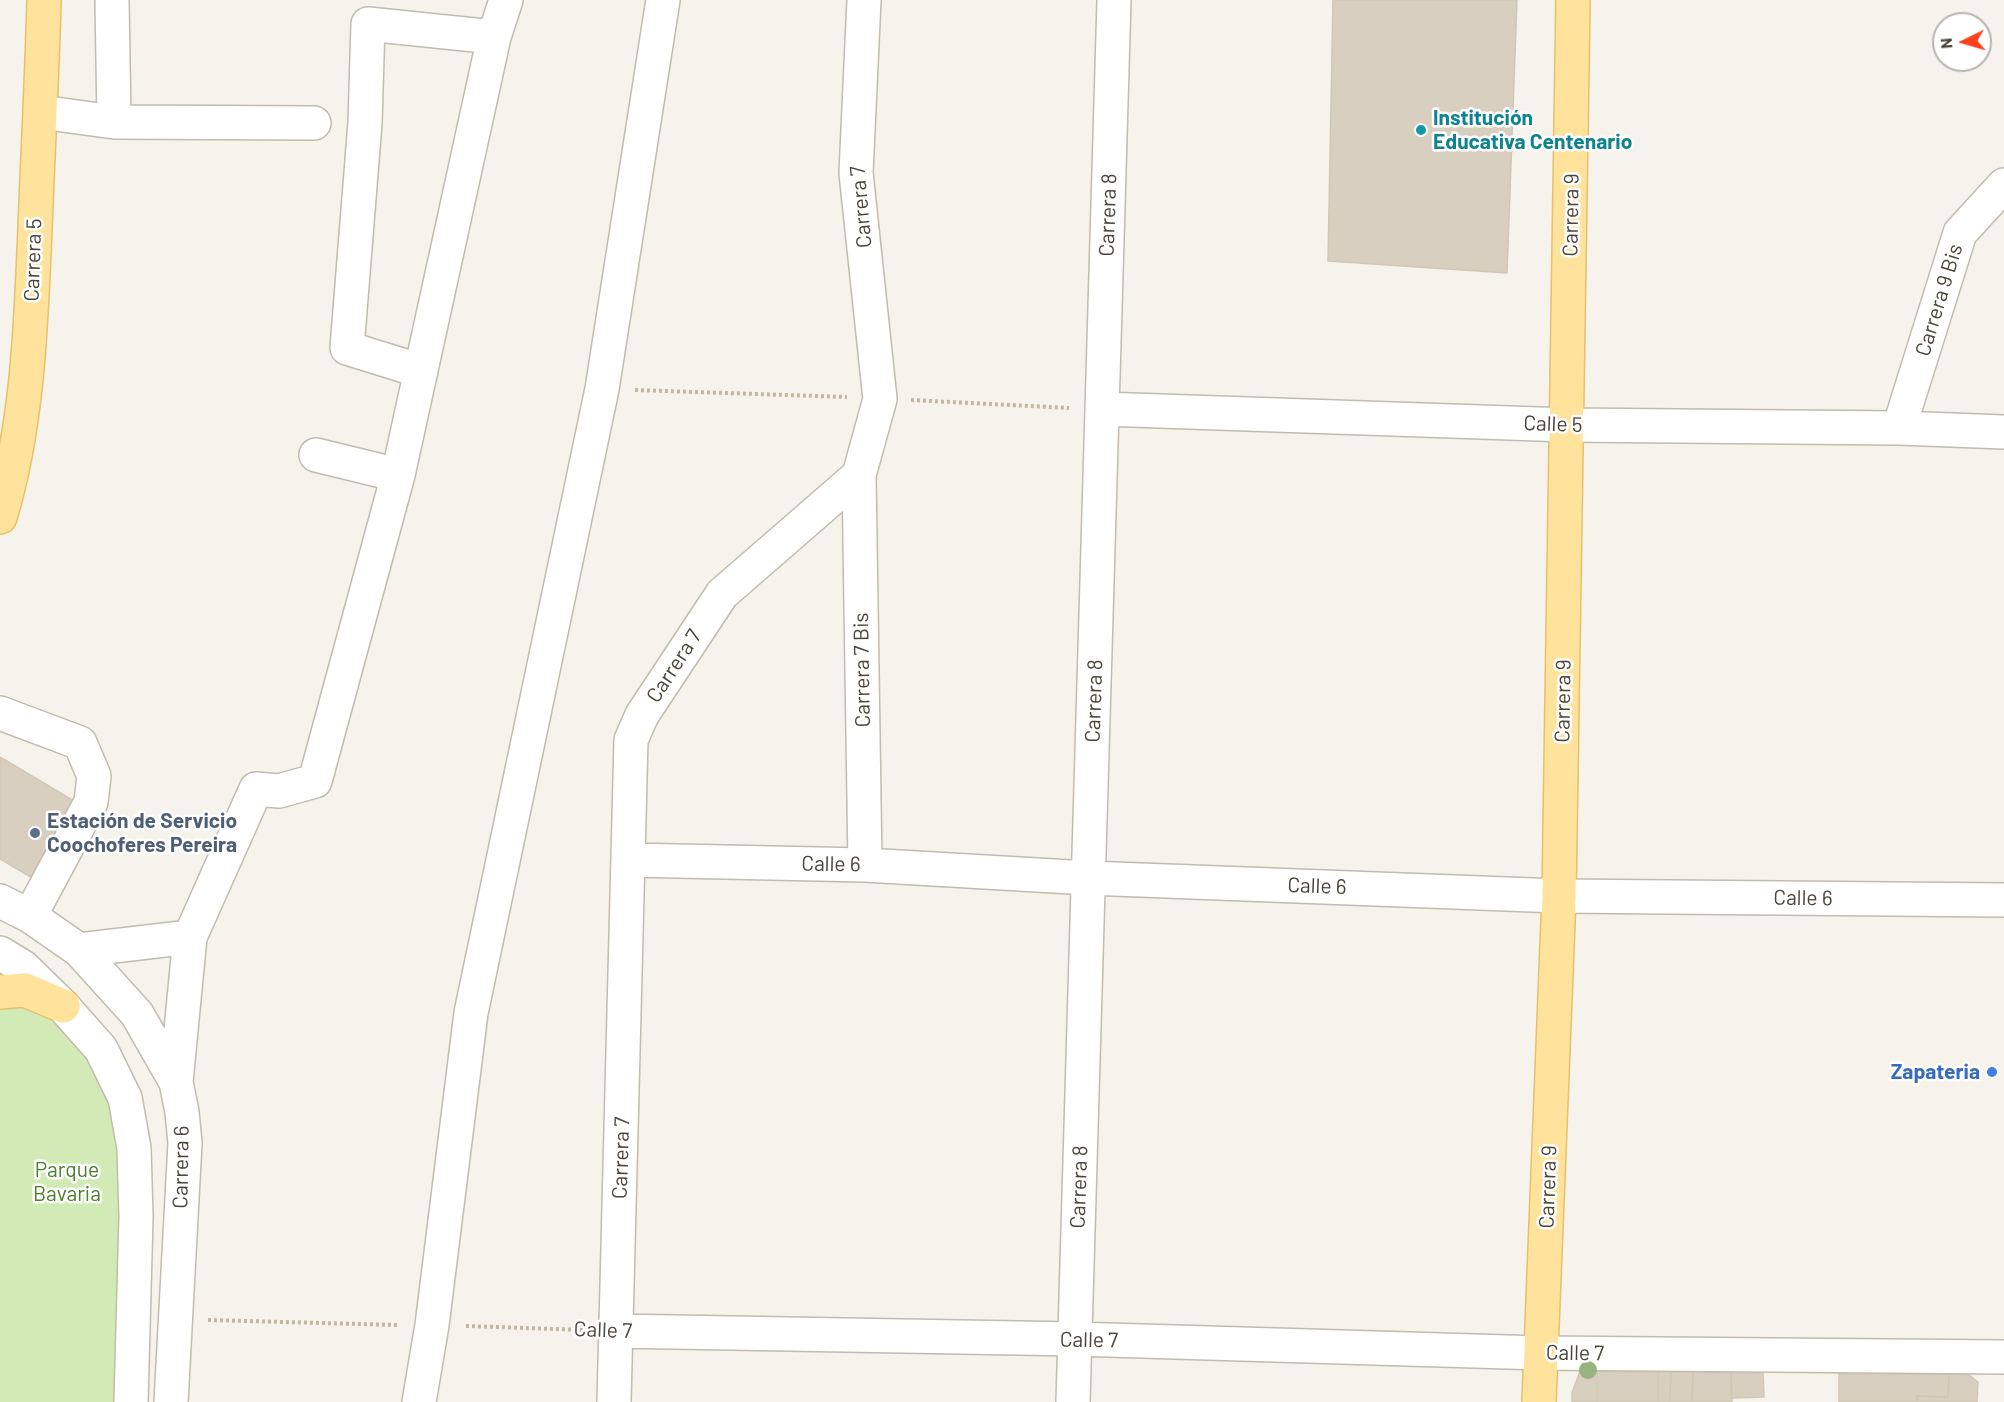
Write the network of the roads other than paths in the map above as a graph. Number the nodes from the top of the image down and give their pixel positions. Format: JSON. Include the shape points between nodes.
{"nodes":[{"id":1,"x":44,"y":0,"type":"edge"},
{"id":2,"x":112,"y":0,"type":"edge"},
{"id":3,"x":506,"y":0,"type":"edge"},
{"id":4,"x":663,"y":0,"type":"edge"},
{"id":5,"x":864,"y":0,"type":"edge"},
{"id":6,"x":1114,"y":0,"type":"edge"},
{"id":7,"x":1573,"y":0,"type":"edge"},
{"id":8,"x":494,"y":37,"type":"junction"},
{"id":9,"x":41,"y":112,"type":"junction"},
{"id":10,"x":114,"y":122,"type":"junction"},
{"id":11,"x":314,"y":123,"type":"dead end"},
{"id":12,"x":2004,"y":185,"type":"edge"},
{"id":13,"x":421,"y":371,"type":"junction"},
{"id":14,"x":1102,"y":409,"type":"junction"},
{"id":15,"x":1568,"y":424,"type":"junction"},
{"id":16,"x":1899,"y":428,"type":"junction"},
{"id":17,"x":2004,"y":432,"type":"edge"},
{"id":18,"x":316,"y":455,"type":"dead end"},
{"id":19,"x":398,"y":475,"type":"junction"},
{"id":20,"x":859,"y":476,"type":"junction"},
{"id":21,"x":0,"y":517,"type":"edge"},
{"id":22,"x":0,"y":713,"type":"edge"},
{"id":23,"x":630,"y":860,"type":"junction"},
{"id":24,"x":865,"y":865,"type":"junction"},
{"id":25,"x":1088,"y":878,"type":"junction"},
{"id":26,"x":1559,"y":896,"type":"junction"},
{"id":27,"x":2004,"y":900,"type":"edge"},
{"id":28,"x":0,"y":901,"type":"edge"},
{"id":29,"x":30,"y":916,"type":"junction"},
{"id":30,"x":190,"y":937,"type":"junction"},
{"id":31,"x":79,"y":950,"type":"junction"},
{"id":32,"x":0,"y":953,"type":"edge"},
{"id":33,"x":0,"y":992,"type":"edge"},
{"id":34,"x":63,"y":1006,"type":"junction"},
{"id":35,"x":176,"y":1082,"type":"junction"},
{"id":36,"x":616,"y":1331,"type":"junction"},
{"id":37,"x":1075,"y":1339,"type":"junction"},
{"id":38,"x":1541,"y":1353,"type":"junction"},
{"id":39,"x":2004,"y":1357,"type":"edge"},
{"id":40,"x":131,"y":1402,"type":"edge"},
{"id":41,"x":171,"y":1402,"type":"edge"},
{"id":42,"x":419,"y":1402,"type":"edge"},
{"id":43,"x":614,"y":1402,"type":"edge"},
{"id":44,"x":1073,"y":1402,"type":"edge"},
{"id":45,"x":1539,"y":1402,"type":"edge"}],
"edges":[{"from":1,"to":9,"type":"main road","name":"Carrera 5"},
{"from":2,"to":10,"type":"street"},
{"from":3,"to":8,"type":"street"},
{"from":4,"to":42,"type":"street","via":[[602,389],[471,1014]]},
{"from":5,"to":20,"type":"street","name":"Carrera 7","via":[[856,173],[880,399]]},
{"from":6,"to":14,"type":"street","name":"Carrera 8"},
{"from":7,"to":15,"type":"main road","name":"Carrera 9"},
{"from":8,"to":13,"type":"street"},
{"from":8,"to":13,"type":"street","via":[[368,24],[365,123],[347,348]]},
{"from":9,"to":10,"type":"street"},
{"from":9,"to":21,"type":"main road","name":"Carrera 5","via":[[30,343],[11,480]]},
{"from":10,"to":11,"type":"street"},
{"from":12,"to":16,"type":"street","name":"Carrera 9 Bis","via":[[1960,233]]},
{"from":13,"to":19,"type":"street"},
{"from":14,"to":15,"type":"street","name":"Calle 5"},
{"from":14,"to":25,"type":"street","name":"Carrera 8"},
{"from":15,"to":16,"type":"street","name":"Calle 5"},
{"from":15,"to":26,"type":"main road","name":"Carrera 9"},
{"from":16,"to":17,"type":"street","name":"Calle 5"},
{"from":18,"to":19,"type":"street"},
{"from":19,"to":30,"type":"street","via":[[315,781],[279,791],[256,789]]},
{"from":20,"to":23,"type":"street","name":"Carrera 7","via":[[722,594],[642,715],[632,740]]},
{"from":20,"to":24,"type":"street","name":"Carrera 7 Bis"},
{"from":22,"to":29,"type":"street","via":[[80,743],[94,776],[91,802]]},
{"from":23,"to":24,"type":"street","name":"Calle 6"},
{"from":23,"to":36,"type":"street","name":"Carrera 7"},
{"from":24,"to":25,"type":"street","name":"Calle 6"},
{"from":25,"to":26,"type":"street","name":"Calle 6"},
{"from":25,"to":37,"type":"street","name":"Carrera 8"},
{"from":26,"to":27,"type":"street","name":"Calle 6"},
{"from":26,"to":38,"type":"main road","name":"Carrera 9"},
{"from":28,"to":29,"type":"street","name":"Carrera 6"},
{"from":29,"to":31,"type":"street","name":"Carrera 6"},
{"from":30,"to":31,"type":"street"},
{"from":30,"to":35,"type":"street"},
{"from":31,"to":35,"type":"street","name":"Carrera 6","via":[[137,1014]]},
{"from":32,"to":34,"type":"street","via":[[23,967]]},
{"from":33,"to":34,"type":"main road","via":[[25,990]]},
{"from":34,"to":40,"type":"street","via":[[101,1049],[125,1098],[134,1148],[135,1320]]},
{"from":35,"to":41,"type":"street","name":"Carrera 6","via":[[185,1143]]},
{"from":36,"to":37,"type":"street","name":"Calle 7"},
{"from":36,"to":43,"type":"street","name":"Carrera 7"},
{"from":37,"to":38,"type":"street","name":"Calle 7"},
{"from":37,"to":44,"type":"street","name":"Carrera 8"},
{"from":38,"to":39,"type":"street","name":"Calle 7"},
{"from":38,"to":45,"type":"main road","name":"Carrera 9"}]}
